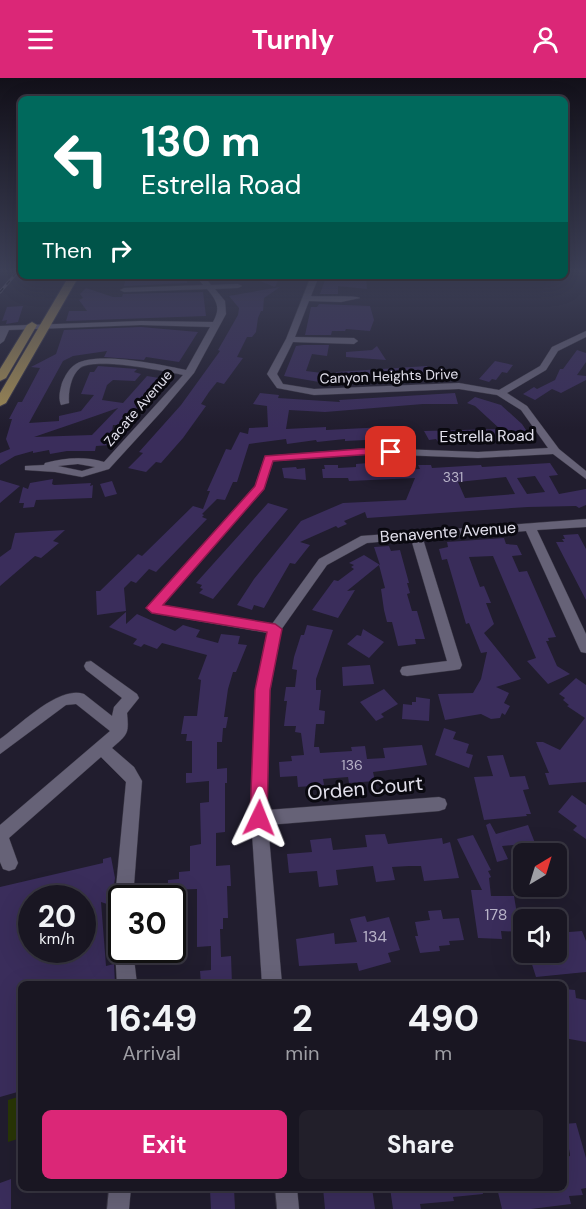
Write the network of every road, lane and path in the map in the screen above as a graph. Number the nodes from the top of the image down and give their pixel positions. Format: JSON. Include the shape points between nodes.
{"nodes":[{"id":1,"x":34,"y":323,"type":"edge"},
{"id":2,"x":47,"y":323,"type":"edge"},
{"id":3,"x":296,"y":323,"type":"edge"},
{"id":4,"x":217,"y":325,"type":"joint"},
{"id":5,"x":32,"y":326,"type":"junction"},
{"id":6,"x":45,"y":326,"type":"junction"},
{"id":7,"x":3,"y":327,"type":"edge"},
{"id":8,"x":586,"y":334,"type":"edge"},
{"id":9,"x":290,"y":339,"type":"junction"},
{"id":10,"x":0,"y":341,"type":"edge"},
{"id":11,"x":354,"y":341,"type":"dead end"},
{"id":12,"x":189,"y":373,"type":"junction"},
{"id":13,"x":0,"y":377,"type":"edge"},
{"id":14,"x":500,"y":393,"type":"junction"},
{"id":15,"x":0,"y":403,"type":"edge"},
{"id":16,"x":64,"y":403,"type":"dead end"},
{"id":17,"x":555,"y":451,"type":"junction"},
{"id":18,"x":33,"y":468,"type":"dead end"},
{"id":19,"x":586,"y":476,"type":"edge"},
{"id":20,"x":586,"y":524,"type":"edge"},
{"id":21,"x":529,"y":526,"type":"junction"},
{"id":22,"x":416,"y":535,"type":"junction"},
{"id":23,"x":275,"y":629,"type":"junction"},
{"id":24,"x":586,"y":648,"type":"edge"},
{"id":25,"x":91,"y":666,"type":"dead end"},
{"id":26,"x":407,"y":671,"type":"dead end"},
{"id":27,"x":121,"y":731,"type":"junction"},
{"id":28,"x":0,"y":748,"type":"edge"},
{"id":29,"x":102,"y":748,"type":"junction"},
{"id":30,"x":439,"y":804,"type":"dead end"},
{"id":31,"x":259,"y":818,"type":"junction"},
{"id":32,"x":0,"y":835,"type":"edge"},
{"id":33,"x":9,"y":863,"type":"dead end"},
{"id":34,"x":125,"y":885,"type":"edge"},
{"id":35,"x":125,"y":963,"type":"edge"},
{"id":36,"x":127,"y":981,"type":"edge"},
{"id":37,"x":272,"y":981,"type":"edge"},
{"id":38,"x":120,"y":1191,"type":"edge"},
{"id":39,"x":286,"y":1191,"type":"edge"},
{"id":40,"x":118,"y":1209,"type":"edge"},
{"id":41,"x":288,"y":1209,"type":"edge"}],
"edges":[{"from":1,"to":5,"type":"main road"},
{"from":2,"to":6,"type":"main road"},
{"from":3,"to":9,"type":"street","name":"Canyon Heights Drive"},
{"from":4,"to":6,"type":"street"},
{"from":4,"to":12,"type":"street","name":"Zacate Avenue"},
{"from":5,"to":6,"type":"street"},
{"from":5,"to":7,"type":"street"},
{"from":5,"to":13,"type":"main road"},
{"from":6,"to":15,"type":"main road"},
{"from":7,"to":10,"type":"street"},
{"from":8,"to":14,"type":"street","via":[[555,350],[543,368]]},
{"from":9,"to":11,"type":"street"},
{"from":9,"to":14,"type":"street","name":"Canyon Heights Drive","via":[[272,374],[280,386],[314,392],[459,386]]},
{"from":12,"to":16,"type":"street","via":[[122,363],[82,364],[75,368],[63,395]]},
{"from":12,"to":18,"type":"street","name":"Zacate Avenue","via":[[105,467],[82,474]]},
{"from":14,"to":17,"type":"street","name":"Canyon Heights Drive","via":[[524,408]]},
{"from":17,"to":19,"type":"street","name":"Canyon Heights Drive"},
{"from":17,"to":23,"type":"street","name":"Estrella Road","via":[[478,455],[374,451],[269,458],[260,487],[152,608]]},
{"from":20,"to":21,"type":"street","name":"Benavente Avenue"},
{"from":21,"to":22,"type":"street","name":"Benavente Avenue"},
{"from":21,"to":24,"type":"street"},
{"from":22,"to":23,"type":"street","name":"Benavente Avenue","via":[[365,538],[323,562]]},
{"from":22,"to":26,"type":"street","via":[[455,665]]},
{"from":23,"to":31,"type":"street","name":"Benavente Avenue","via":[[263,690]]},
{"from":25,"to":27,"type":"street","via":[[132,698],[119,711]]},
{"from":27,"to":28,"type":"street","via":[[79,698],[63,700]]},
{"from":27,"to":29,"type":"street"},
{"from":29,"to":32,"type":"street"},
{"from":29,"to":34,"type":"street","via":[[134,781]]},
{"from":30,"to":31,"type":"street","name":"Orden Court"},
{"from":31,"to":37,"type":"street","name":"Benavente Avenue"},
{"from":32,"to":33,"type":"street"},
{"from":35,"to":36,"type":"street"},
{"from":38,"to":40,"type":"street"},
{"from":39,"to":41,"type":"street"}]}
